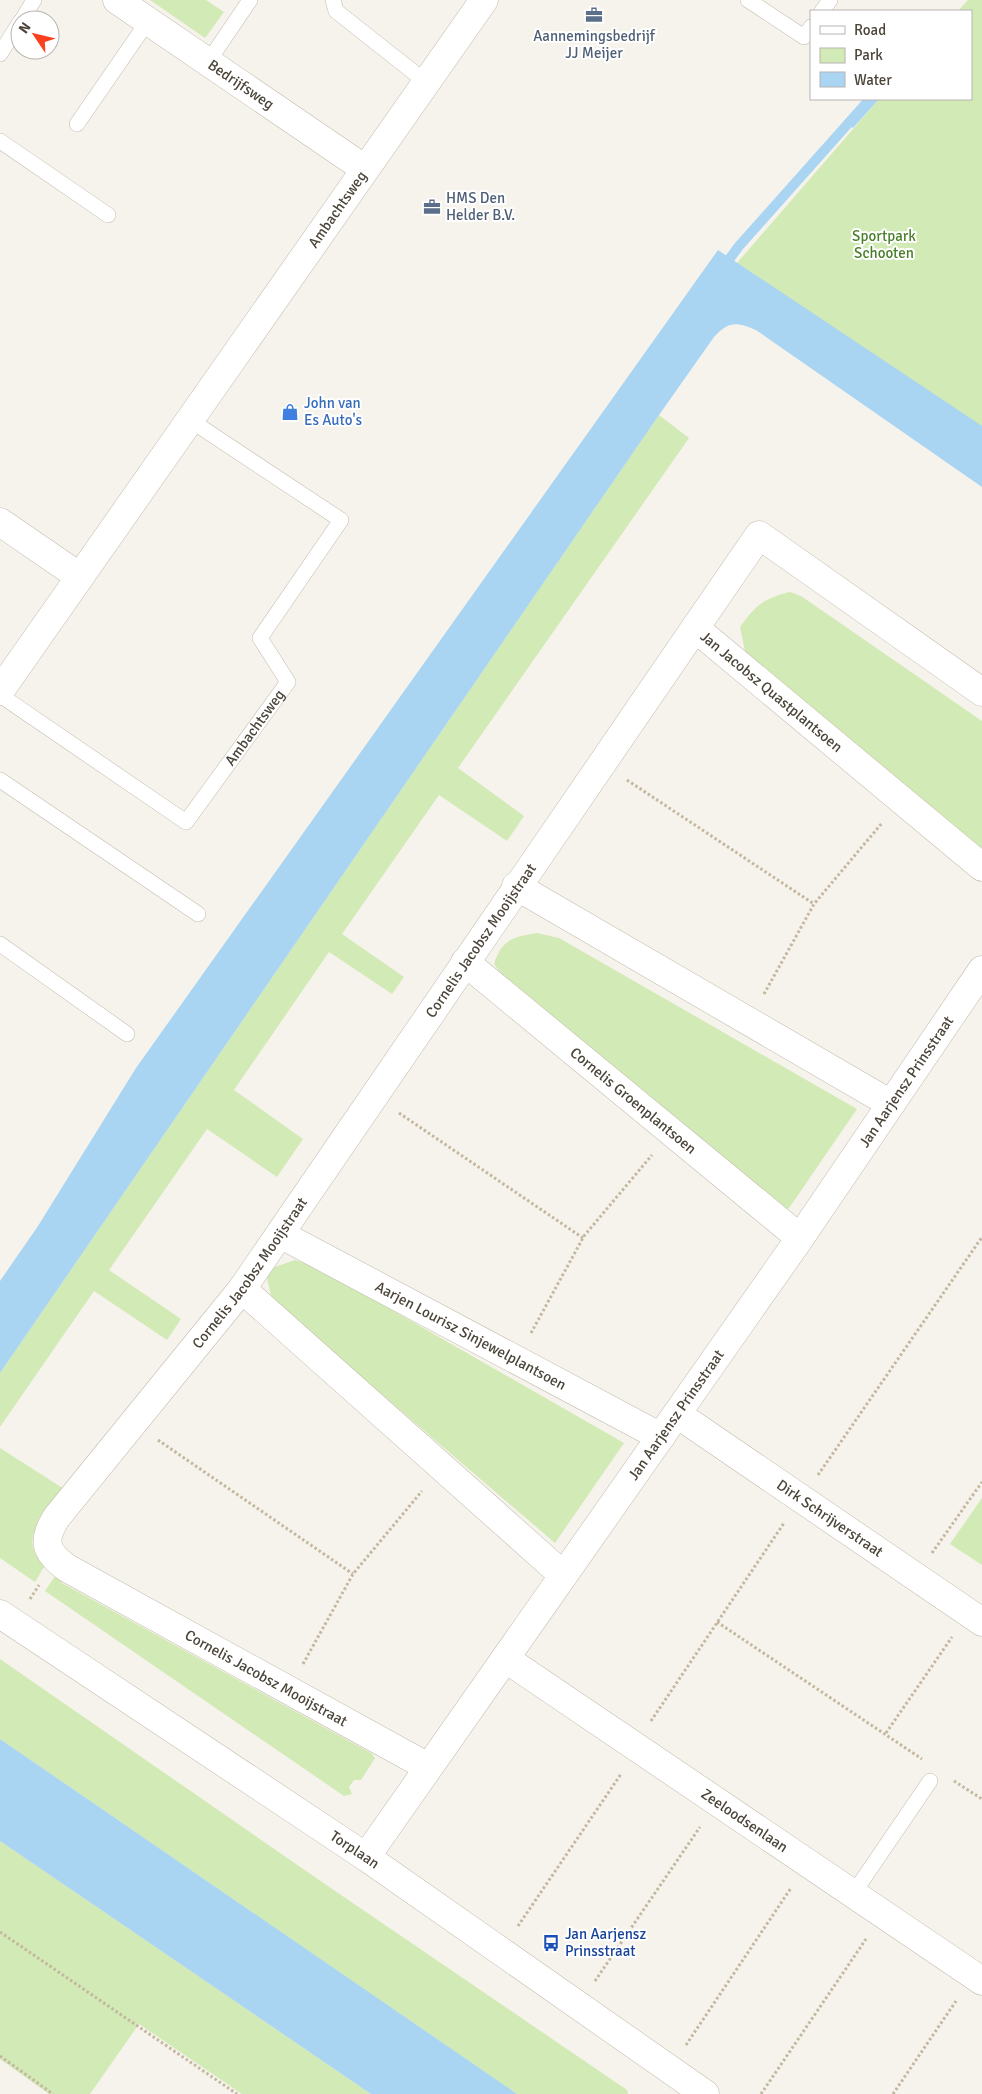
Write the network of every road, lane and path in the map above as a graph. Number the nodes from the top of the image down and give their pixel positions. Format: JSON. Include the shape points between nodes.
{"nodes":[{"id":1,"x":117,"y":0,"type":"edge"},
{"id":2,"x":250,"y":0,"type":"edge"},
{"id":3,"x":333,"y":0,"type":"edge"},
{"id":4,"x":748,"y":0,"type":"edge"},
{"id":5,"x":478,"y":4,"type":"edge"},
{"id":6,"x":148,"y":21,"type":"junction"},
{"id":7,"x":809,"y":35,"type":"edge"},
{"id":8,"x":10,"y":38,"type":"edge"},
{"id":9,"x":0,"y":54,"type":"edge"},
{"id":10,"x":208,"y":62,"type":"junction"},
{"id":11,"x":426,"y":82,"type":"junction"},
{"id":12,"x":77,"y":124,"type":"dead end"},
{"id":13,"x":0,"y":141,"type":"edge"},
{"id":14,"x":365,"y":169,"type":"junction"},
{"id":15,"x":108,"y":214,"type":"dead end"},
{"id":16,"x":190,"y":420,"type":"junction"},
{"id":17,"x":0,"y":522,"type":"edge"},
{"id":18,"x":80,"y":577,"type":"junction"},
{"id":19,"x":695,"y":628,"type":"junction"},
{"id":20,"x":0,"y":691,"type":"edge"},
{"id":21,"x":982,"y":692,"type":"edge"},
{"id":22,"x":0,"y":695,"type":"edge"},
{"id":23,"x":601,"y":763,"type":"junction"},
{"id":24,"x":0,"y":780,"type":"edge"},
{"id":25,"x":901,"y":800,"type":"junction"},
{"id":26,"x":982,"y":867,"type":"edge"},
{"id":27,"x":516,"y":886,"type":"junction"},
{"id":28,"x":814,"y":904,"type":"junction"},
{"id":29,"x":198,"y":914,"type":"dead end"},
{"id":30,"x":0,"y":944,"type":"edge"},
{"id":31,"x":465,"y":962,"type":"junction"},
{"id":32,"x":982,"y":970,"type":"edge"},
{"id":33,"x":749,"y":1021,"type":"junction"},
{"id":34,"x":127,"y":1034,"type":"dead end"},
{"id":35,"x":374,"y":1096,"type":"junction"},
{"id":36,"x":891,"y":1104,"type":"junction"},
{"id":37,"x":672,"y":1132,"type":"junction"},
{"id":38,"x":280,"y":1234,"type":"junction"},
{"id":39,"x":583,"y":1238,"type":"junction"},
{"id":40,"x":800,"y":1238,"type":"junction"},
{"id":41,"x":242,"y":1289,"type":"junction"},
{"id":42,"x":516,"y":1360,"type":"junction"},
{"id":43,"x":676,"y":1414,"type":"junction"},
{"id":44,"x":133,"y":1423,"type":"junction"},
{"id":45,"x":661,"y":1437,"type":"junction"},
{"id":46,"x":442,"y":1467,"type":"junction"},
{"id":47,"x":982,"y":1482,"type":"edge"},
{"id":48,"x":56,"y":1560,"type":"junction"},
{"id":49,"x":353,"y":1574,"type":"junction"},
{"id":50,"x":563,"y":1575,"type":"junction"},
{"id":51,"x":916,"y":1577,"type":"junction"},
{"id":52,"x":7,"y":1618,"type":"edge"},
{"id":53,"x":975,"y":1618,"type":"edge"},
{"id":54,"x":717,"y":1622,"type":"dead end"},
{"id":55,"x":506,"y":1659,"type":"junction"},
{"id":56,"x":289,"y":1690,"type":"junction"},
{"id":57,"x":886,"y":1733,"type":"junction"},
{"id":58,"x":634,"y":1745,"type":"junction"},
{"id":59,"x":923,"y":1759,"type":"dead end"},
{"id":60,"x":428,"y":1767,"type":"junction"},
{"id":61,"x":952,"y":1780,"type":"dead end"},
{"id":62,"x":930,"y":1781,"type":"dead end"},
{"id":63,"x":982,"y":1799,"type":"edge"},
{"id":64,"x":717,"y":1802,"type":"junction"},
{"id":65,"x":366,"y":1857,"type":"junction"},
{"id":66,"x":808,"y":1863,"type":"junction"},
{"id":67,"x":853,"y":1894,"type":"junction"},
{"id":68,"x":883,"y":1914,"type":"junction"},
{"id":69,"x":0,"y":1932,"type":"edge"},
{"id":70,"x":500,"y":1951,"type":"junction"},
{"id":71,"x":978,"y":1978,"type":"edge"},
{"id":72,"x":578,"y":2005,"type":"junction"},
{"id":73,"x":0,"y":2056,"type":"edge"},
{"id":74,"x":670,"y":2069,"type":"junction"},
{"id":75,"x":53,"y":2094,"type":"edge"},
{"id":76,"x":236,"y":2094,"type":"edge"},
{"id":77,"x":705,"y":2094,"type":"edge"},
{"id":78,"x":761,"y":2094,"type":"edge"},
{"id":79,"x":893,"y":2094,"type":"edge"}],
"edges":[{"from":1,"to":6,"type":"street","name":"Bedrijfsweg"},
{"from":2,"to":10,"type":"lane"},
{"from":3,"to":11,"type":"lane","via":[[336,12]]},
{"from":4,"to":7,"type":"lane"},
{"from":5,"to":11,"type":"street","name":"Ambachtsweg"},
{"from":6,"to":10,"type":"street","name":"Bedrijfsweg"},
{"from":6,"to":12,"type":"lane"},
{"from":8,"to":9,"type":"lane"},
{"from":10,"to":14,"type":"street","name":"Bedrijfsweg"},
{"from":11,"to":14,"type":"street","name":"Ambachtsweg"},
{"from":13,"to":15,"type":"lane"},
{"from":14,"to":16,"type":"street","name":"Ambachtsweg"},
{"from":16,"to":18,"type":"street","name":"Ambachtsweg"},
{"from":16,"to":22,"type":"lane","name":"Ambachtsweg","via":[[341,520],[260,638],[288,682],[186,822]]},
{"from":17,"to":18,"type":"street"},
{"from":18,"to":20,"type":"street","name":"Ambachtsweg"},
{"from":19,"to":21,"type":"street","name":"Jan Jacobsz Quastplantsoen","via":[[759,535]]},
{"from":19,"to":23,"type":"street","name":"Cornelis Jacobsz Mooijstraat"},
{"from":19,"to":25,"type":"street","name":"Jan Jacobsz Quastplantsoen"},
{"from":23,"to":27,"type":"street","name":"Cornelis Jacobsz Mooijstraat"},
{"from":23,"to":28,"type":"path"},
{"from":24,"to":29,"type":"lane"},
{"from":25,"to":26,"type":"street","name":"Jan Jacobsz Quastplantsoen"},
{"from":25,"to":28,"type":"path"},
{"from":27,"to":31,"type":"street","name":"Cornelis Jacobsz Mooijstraat"},
{"from":27,"to":33,"type":"street"},
{"from":28,"to":33,"type":"path"},
{"from":30,"to":34,"type":"lane"},
{"from":31,"to":35,"type":"street","name":"Cornelis Jacobsz Mooijstraat"},
{"from":31,"to":37,"type":"street","name":"Cornelis Groenplantsoen"},
{"from":32,"to":36,"type":"street","name":"Jan Aarjensz Prinsstraat"},
{"from":33,"to":36,"type":"street"},
{"from":35,"to":38,"type":"street","name":"Cornelis Jacobsz Mooijstraat"},
{"from":35,"to":39,"type":"path"},
{"from":36,"to":40,"type":"street","name":"Jan Aarjensz Prinsstraat"},
{"from":37,"to":39,"type":"path"},
{"from":37,"to":40,"type":"street","name":"Cornelis Groenplantsoen"},
{"from":38,"to":41,"type":"street","name":"Cornelis Jacobsz Mooijstraat"},
{"from":38,"to":42,"type":"street","name":"Aarjen Lourisz Sinjewelplantsoen"},
{"from":39,"to":42,"type":"path"},
{"from":40,"to":43,"type":"street","name":"Jan Aarjensz Prinsstraat"},
{"from":41,"to":44,"type":"street","name":"Cornelis Jacobsz Mooijstraat"},
{"from":41,"to":46,"type":"street"},
{"from":42,"to":45,"type":"street","name":"Aarjen Lourisz Sinjewelplantsoen"},
{"from":43,"to":45,"type":"street","name":"Jan Aarjensz Prinsstraat"},
{"from":43,"to":51,"type":"street","name":"Dirk Schrijverstraat"},
{"from":44,"to":48,"type":"street","name":"Cornelis Jacobsz Mooijstraat","via":[[47,1531],[47,1546]]},
{"from":44,"to":49,"type":"path"},
{"from":45,"to":50,"type":"street","name":"Jan Aarjensz Prinsstraat"},
{"from":46,"to":49,"type":"path"},
{"from":46,"to":50,"type":"street"},
{"from":47,"to":51,"type":"path"},
{"from":48,"to":52,"type":"path"},
{"from":48,"to":56,"type":"street","name":"Cornelis Jacobsz Mooijstraat"},
{"from":49,"to":56,"type":"path"},
{"from":50,"to":55,"type":"street","name":"Jan Aarjensz Prinsstraat"},
{"from":51,"to":53,"type":"street","name":"Dirk Schrijverstraat"},
{"from":52,"to":65,"type":"street","name":"Torplaan"},
{"from":53,"to":57,"type":"path"},
{"from":54,"to":57,"type":"path"},
{"from":55,"to":58,"type":"street","name":"Zeeloodsenlaan"},
{"from":55,"to":60,"type":"street","name":"Jan Aarjensz Prinsstraat"},
{"from":56,"to":60,"type":"street","name":"Cornelis Jacobsz Mooijstraat"},
{"from":57,"to":59,"type":"path"},
{"from":58,"to":64,"type":"street","name":"Zeeloodsenlaan"},
{"from":58,"to":70,"type":"path","via":[[621,1776]]},
{"from":60,"to":65,"type":"street","name":"Jan Aarjensz Prinsstraat"},
{"from":61,"to":63,"type":"path"},
{"from":62,"to":67,"type":"lane"},
{"from":64,"to":66,"type":"street","name":"Zeeloodsenlaan"},
{"from":64,"to":72,"type":"path"},
{"from":65,"to":70,"type":"street","name":"Torplaan"},
{"from":66,"to":67,"type":"street","name":"Zeeloodsenlaan"},
{"from":66,"to":74,"type":"path"},
{"from":67,"to":68,"type":"street","name":"Zeeloodsenlaan"},
{"from":68,"to":71,"type":"street","name":"Zeeloodsenlaan"},
{"from":68,"to":78,"type":"path"},
{"from":69,"to":76,"type":"path"},
{"from":70,"to":72,"type":"street","name":"Torplaan"},
{"from":71,"to":79,"type":"path"},
{"from":72,"to":74,"type":"street","name":"Torplaan"},
{"from":73,"to":75,"type":"path"},
{"from":74,"to":77,"type":"street","name":"Torplaan"}]}
